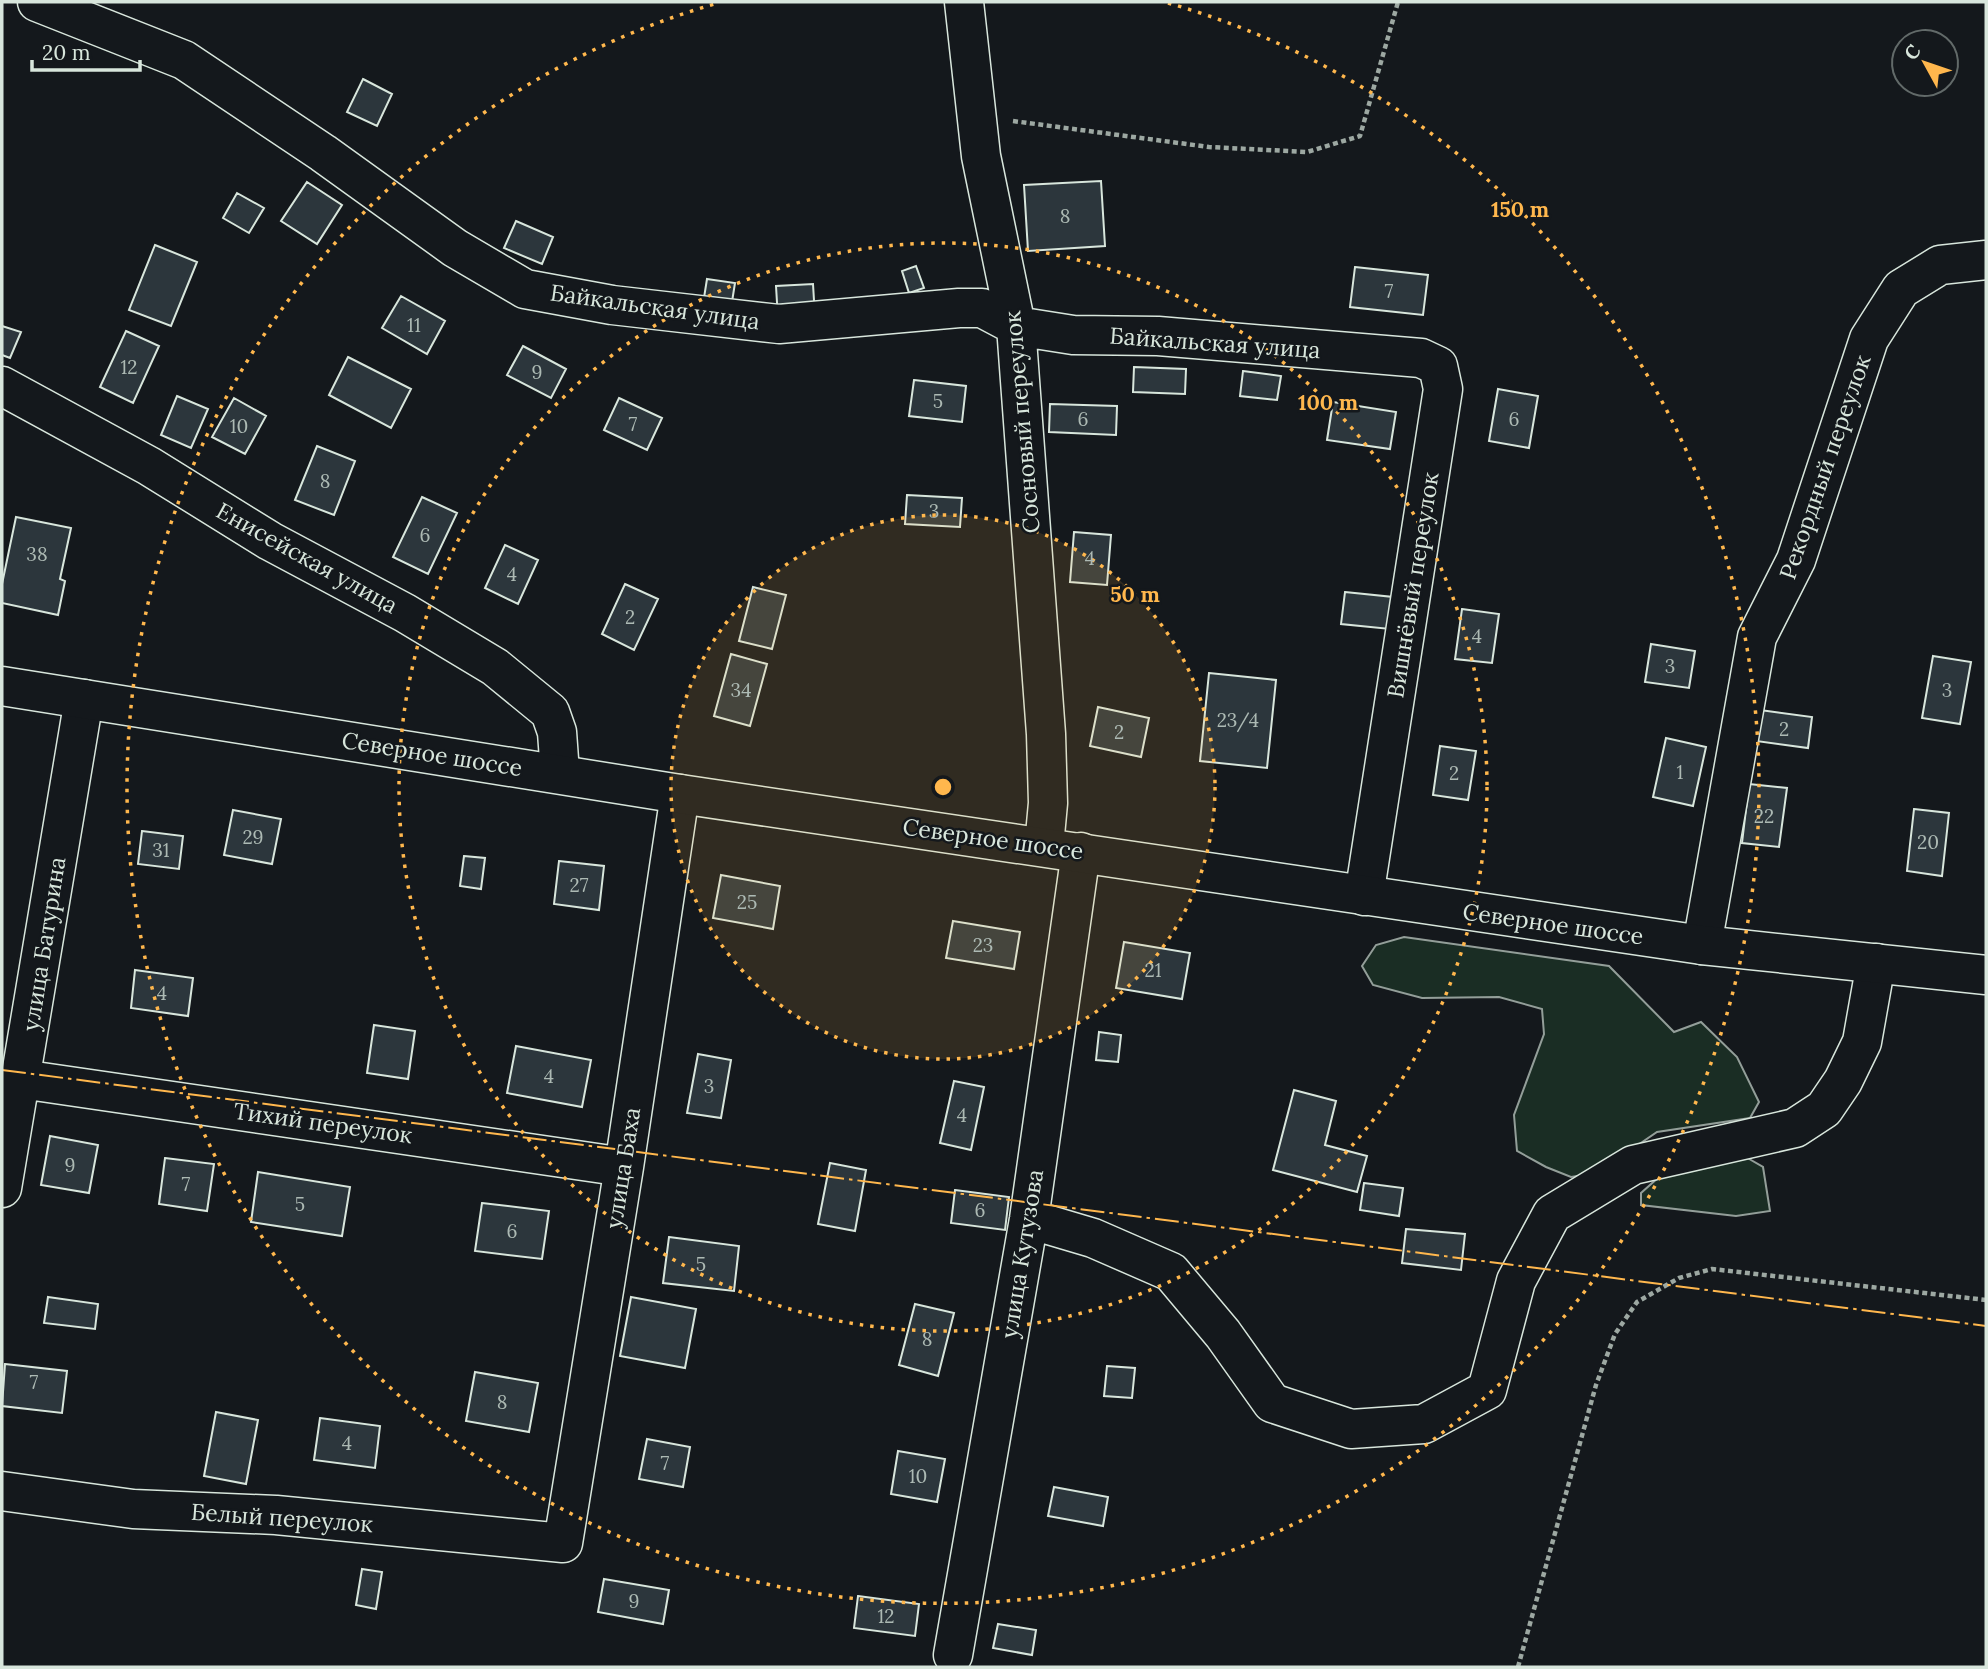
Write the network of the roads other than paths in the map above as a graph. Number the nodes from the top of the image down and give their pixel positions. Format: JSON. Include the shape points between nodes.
{"nodes":[{"id":1,"x":37,"y":2,"type":"edge"},
{"id":2,"x":964,"y":2,"type":"edge"},
{"id":3,"x":1986,"y":260,"type":"edge"},
{"id":4,"x":1016,"y":326,"type":"junction"},
{"id":5,"x":1347,"y":352,"type":"joint"},
{"id":6,"x":2,"y":386,"type":"edge"},
{"id":7,"x":2,"y":685,"type":"edge"},
{"id":8,"x":84,"y":699,"type":"junction"},
{"id":9,"x":560,"y":773,"type":"junction"},
{"id":10,"x":680,"y":794,"type":"junction"},
{"id":11,"x":1044,"y":846,"type":"junction"},
{"id":12,"x":1081,"y":852,"type":"junction"},
{"id":13,"x":1364,"y":896,"type":"junction"},
{"id":14,"x":1702,"y":945,"type":"junction"},
{"id":15,"x":1876,"y":963,"type":"junction"},
{"id":16,"x":1986,"y":975,"type":"edge"},
{"id":17,"x":21,"y":1079,"type":"junction"},
{"id":18,"x":624,"y":1167,"type":"junction"},
{"id":19,"x":2,"y":1188,"type":"edge"},
{"id":20,"x":1029,"y":1219,"type":"junction"},
{"id":21,"x":2,"y":1491,"type":"edge"},
{"id":22,"x":563,"y":1542,"type":"joint"},
{"id":23,"x":953,"y":1655,"type":"dead end"}],
"edges":[{"from":1,"to":4,"type":"street","name":"Байкальская улица","via":[[184,60],[455,248],[524,289],[612,305],[779,324],[982,308]]},
{"from":2,"to":4,"type":"street","name":"Сосновый переулок","via":[[981,156]]},
{"from":3,"to":14,"type":"street","name":"Рекордный переулок","via":[[1940,265],[1901,289],[1869,339],[1796,560],[1757,637]]},
{"from":4,"to":5,"type":"street","name":"Байкальская улица","via":[[1073,335],[1158,336]]},
{"from":4,"to":11,"type":"street","name":"Сосновый переулок","via":[[1046,733]]},
{"from":5,"to":13,"type":"street","name":"Вишнёвый переулок","via":[[1421,358],[1438,366],[1443,389]]},
{"from":6,"to":9,"type":"street","name":"Енисейская улица","via":[[495,667],[550,712],[557,732]]},
{"from":7,"to":8,"type":"street","name":"Северное шоссе"},
{"from":8,"to":9,"type":"street","name":"Северное шоссе"},
{"from":8,"to":17,"type":"street","name":"улица Батурина"},
{"from":9,"to":10,"type":"street","name":"Северное шоссе"},
{"from":10,"to":11,"type":"street","name":"Северное шоссе"},
{"from":10,"to":18,"type":"street","name":"улица Баха"},
{"from":11,"to":12,"type":"street","name":"Северное шоссе"},
{"from":12,"to":13,"type":"street","name":"Северное шоссе"},
{"from":12,"to":20,"type":"street","name":"улица Кутузова"},
{"from":13,"to":14,"type":"street","name":"Северное шоссе"},
{"from":14,"to":15,"type":"street","name":"Северное шоссе"},
{"from":15,"to":16,"type":"street","name":"Северное шоссе"},
{"from":15,"to":20,"type":"street","via":[[1862,1042],[1824,1109],[1795,1128],[1633,1165],[1552,1213],[1516,1281],[1487,1390],[1424,1424],[1351,1429],[1272,1403],[1171,1272],[1093,1238]]},
{"from":17,"to":18,"type":"street","name":"Тихий переулок"},
{"from":17,"to":19,"type":"street","name":"улица Батурина"},
{"from":18,"to":22,"type":"street","name":"улица Баха"},
{"from":20,"to":23,"type":"street","name":"улица Кутузова"},
{"from":21,"to":22,"type":"street","name":"Белый переулок","via":[[133,1509],[276,1515]]}]}
